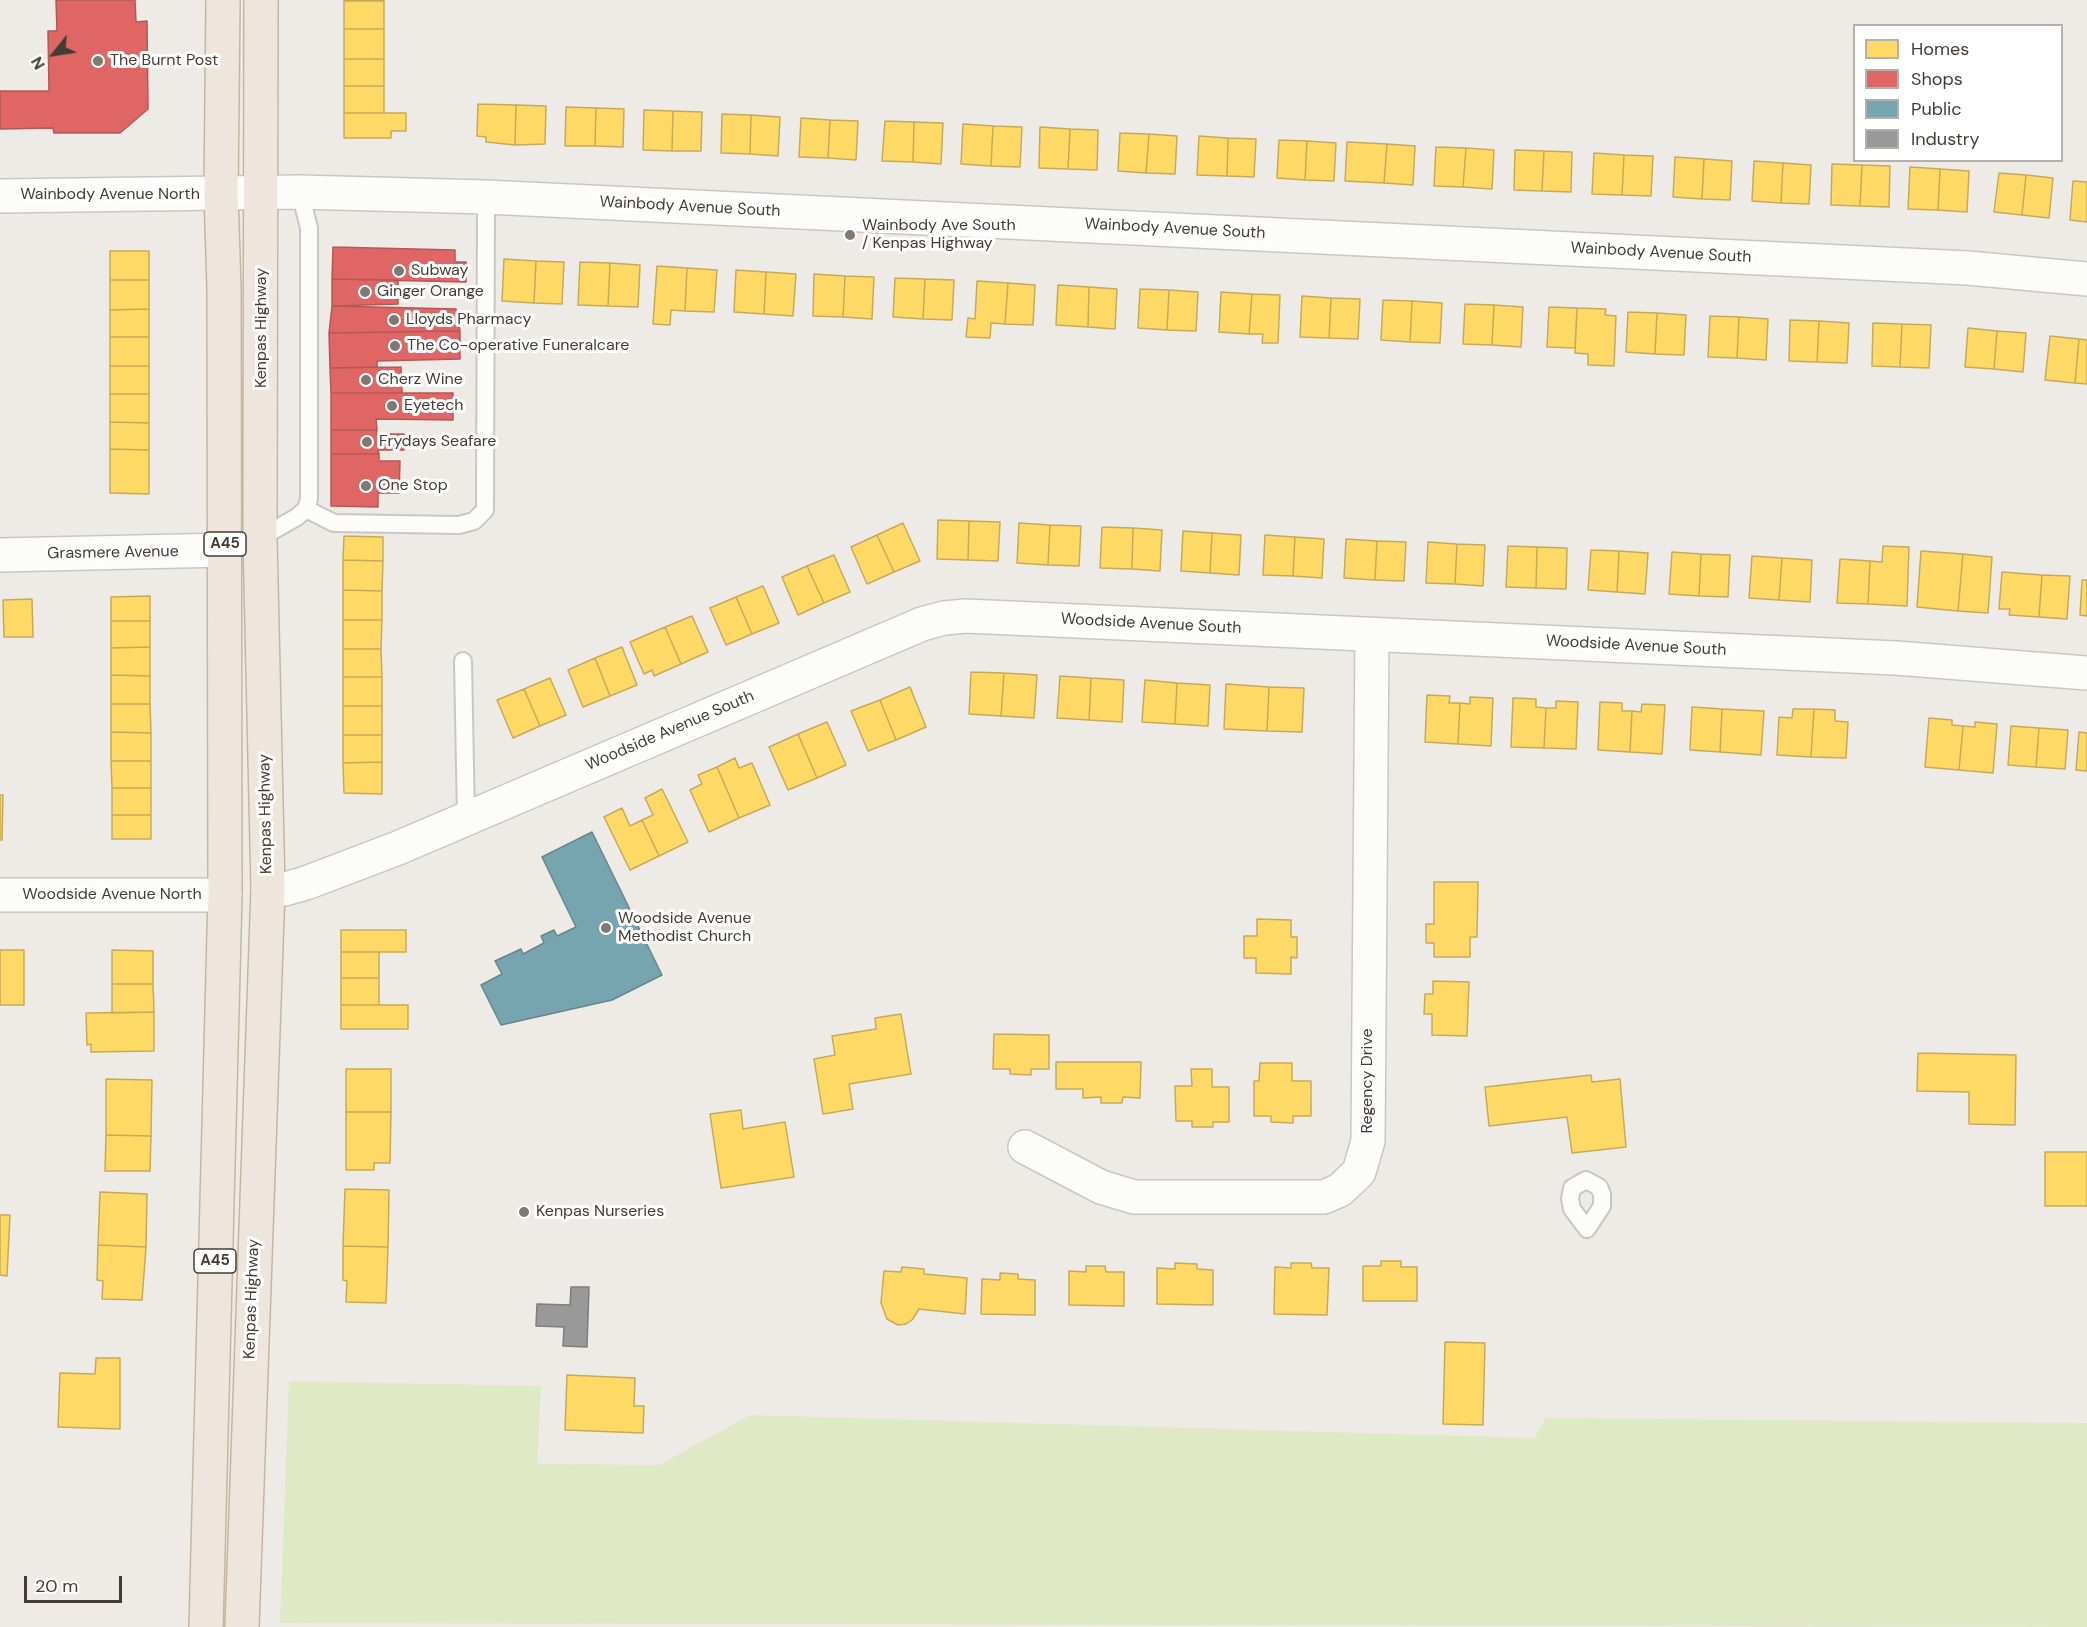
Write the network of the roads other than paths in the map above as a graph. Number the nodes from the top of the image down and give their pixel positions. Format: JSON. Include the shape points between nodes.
{"nodes":[{"id":1,"x":223,"y":0,"type":"edge"},
{"id":2,"x":261,"y":0,"type":"edge"},
{"id":3,"x":300,"y":192,"type":"junction"},
{"id":4,"x":263,"y":193,"type":"junction"},
{"id":5,"x":221,"y":194,"type":"junction"},
{"id":6,"x":0,"y":196,"type":"edge"},
{"id":7,"x":486,"y":197,"type":"junction"},
{"id":8,"x":2087,"y":279,"type":"edge"},
{"id":9,"x":306,"y":509,"type":"junction"},
{"id":10,"x":260,"y":538,"type":"junction"},
{"id":11,"x":225,"y":550,"type":"junction"},
{"id":12,"x":0,"y":555,"type":"edge"},
{"id":13,"x":1372,"y":635,"type":"junction"},
{"id":14,"x":464,"y":661,"type":"dead end"},
{"id":15,"x":2087,"y":673,"type":"edge"},
{"id":16,"x":466,"y":819,"type":"junction"},
{"id":17,"x":268,"y":889,"type":"junction"},
{"id":18,"x":0,"y":895,"type":"edge"},
{"id":19,"x":225,"y":895,"type":"junction"},
{"id":20,"x":1025,"y":1147,"type":"dead end"},
{"id":21,"x":206,"y":1627,"type":"edge"},
{"id":22,"x":242,"y":1627,"type":"edge"}],
"edges":[{"from":1,"to":5,"type":"highway","number":"A45"},
{"from":2,"to":4,"type":"highway","name":"Kenpas Highway","number":"A45"},
{"from":3,"to":4,"type":"street","name":"Wainbody Avenue South"},
{"from":3,"to":7,"type":"street","name":"Wainbody Avenue South"},
{"from":3,"to":9,"type":"lane","via":[[309,228],[310,263],[310,487]]},
{"from":4,"to":5,"type":"street","name":"Wainbody Avenue North"},
{"from":4,"to":10,"type":"highway","name":"Kenpas Highway","number":"A45"},
{"from":5,"to":6,"type":"street","name":"Wainbody Avenue North"},
{"from":5,"to":11,"type":"highway","number":"A45"},
{"from":7,"to":8,"type":"street","name":"Wainbody Avenue South","via":[[1968,268]]},
{"from":7,"to":9,"type":"lane","via":[[485,510],[474,521],[459,525],[334,523]]},
{"from":9,"to":10,"type":"lane"},
{"from":10,"to":17,"type":"highway","name":"Kenpas Highway","number":"A45"},
{"from":11,"to":12,"type":"street","name":"Grasmere Avenue"},
{"from":11,"to":19,"type":"highway","number":"A45"},
{"from":13,"to":15,"type":"street","name":"Woodside Avenue South","via":[[1896,658]]},
{"from":13,"to":16,"type":"street","name":"Woodside Avenue South","via":[[944,618],[911,628]]},
{"from":13,"to":20,"type":"street","name":"Regency Drive","via":[[1368,1141],[1359,1172],[1340,1190],[1324,1197],[1134,1197],[1101,1187]]},
{"from":14,"to":16,"type":"lane"},
{"from":16,"to":17,"type":"street","name":"Woodside Avenue South","via":[[306,883]]},
{"from":17,"to":22,"type":"highway","name":"Kenpas Highway","number":"A45"},
{"from":18,"to":19,"type":"street","name":"Woodside Avenue North"},
{"from":19,"to":21,"type":"highway","number":"A45"}]}
